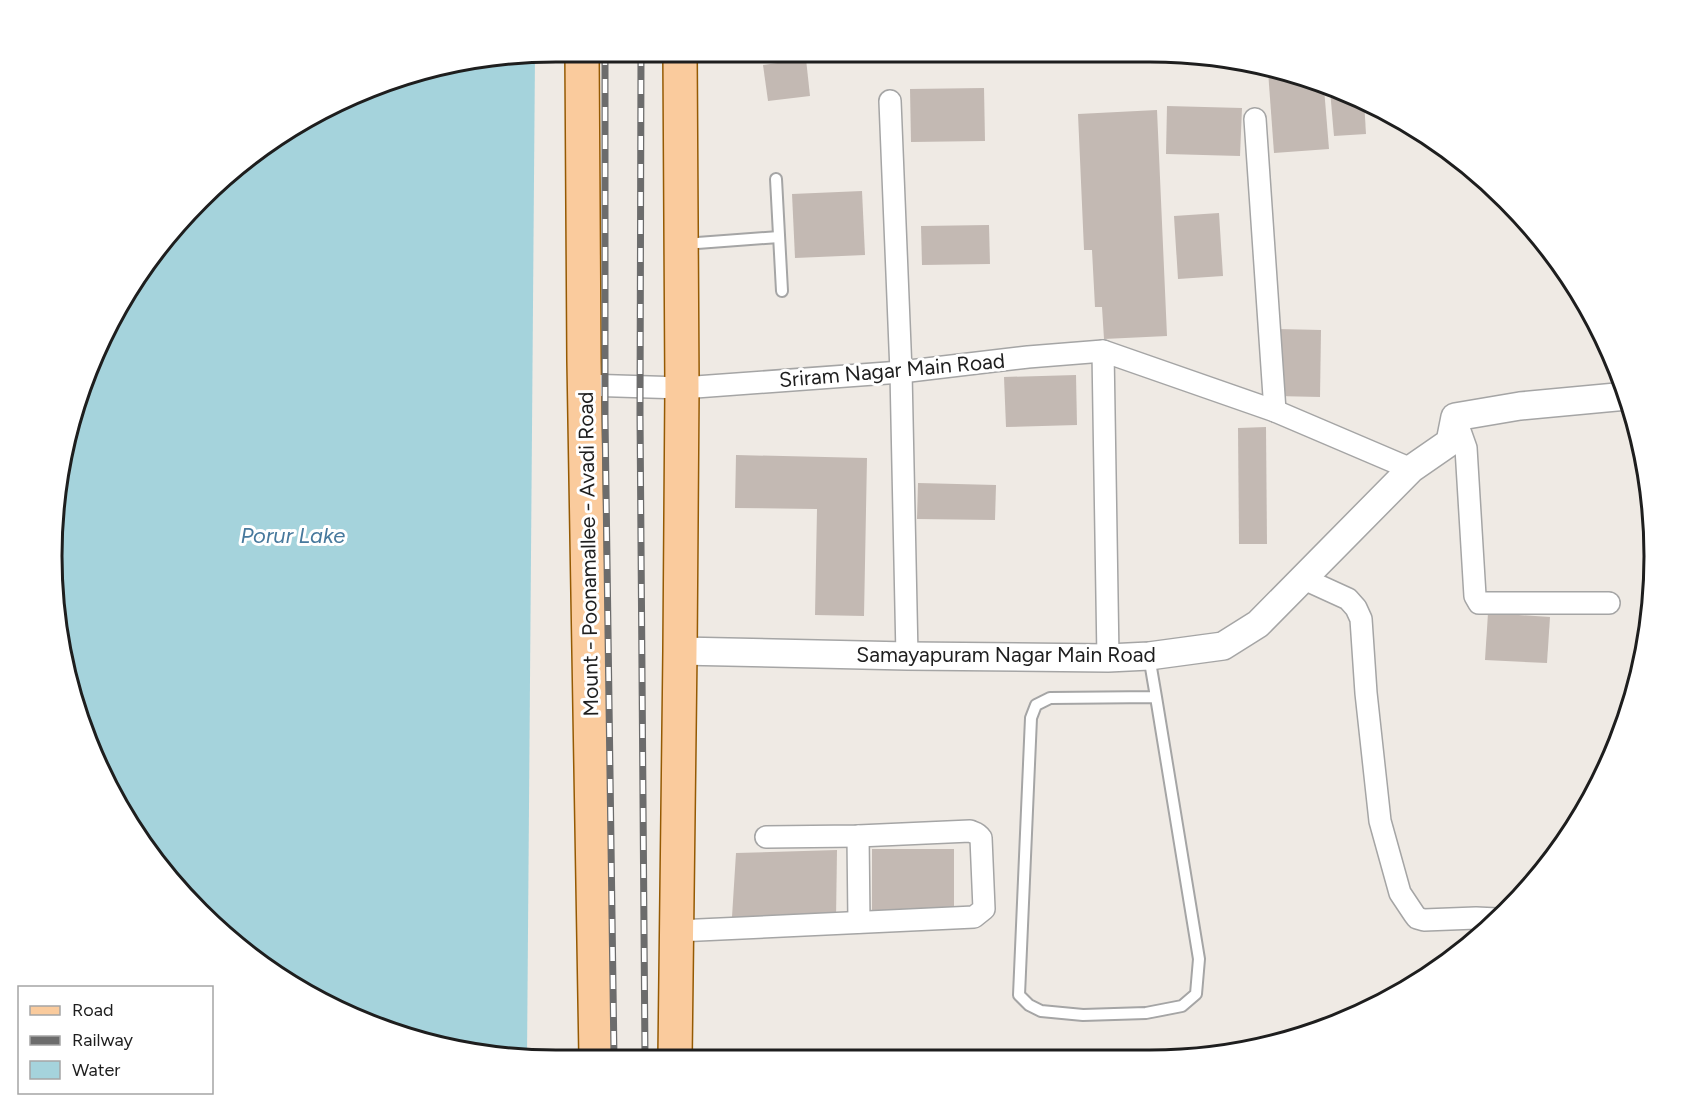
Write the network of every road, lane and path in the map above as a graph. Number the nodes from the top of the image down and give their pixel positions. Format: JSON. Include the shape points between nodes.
{"nodes":[{"id":1,"x":582,"y":62,"type":"edge"},
{"id":2,"x":680,"y":62,"type":"edge"},
{"id":3,"x":890,"y":101,"type":"dead end"},
{"id":4,"x":1255,"y":119,"type":"dead end"},
{"id":5,"x":776,"y":179,"type":"dead end"},
{"id":6,"x":779,"y":237,"type":"junction"},
{"id":7,"x":681,"y":244,"type":"junction"},
{"id":8,"x":782,"y":291,"type":"dead end"},
{"id":9,"x":1103,"y":351,"type":"junction"},
{"id":10,"x":901,"y":372,"type":"junction"},
{"id":11,"x":585,"y":385,"type":"junction"},
{"id":12,"x":682,"y":388,"type":"junction"},
{"id":13,"x":1618,"y":397,"type":"edge"},
{"id":14,"x":1275,"y":411,"type":"junction"},
{"id":15,"x":1455,"y":417,"type":"junction"},
{"id":16,"x":1411,"y":470,"type":"junction"},
{"id":17,"x":1302,"y":578,"type":"junction"},
{"id":18,"x":1609,"y":603,"type":"dead end"},
{"id":19,"x":680,"y":651,"type":"junction"},
{"id":20,"x":907,"y":656,"type":"junction"},
{"id":21,"x":1149,"y":656,"type":"junction"},
{"id":22,"x":1108,"y":658,"type":"junction"},
{"id":23,"x":1156,"y":697,"type":"junction"},
{"id":24,"x":858,"y":836,"type":"junction"},
{"id":25,"x":766,"y":837,"type":"dead end"},
{"id":26,"x":1486,"y":918,"type":"edge"},
{"id":27,"x":859,"y":922,"type":"junction"},
{"id":28,"x":677,"y":931,"type":"junction"},
{"id":29,"x":596,"y":1050,"type":"edge"},
{"id":30,"x":675,"y":1050,"type":"edge"}],
"edges":[{"from":1,"to":11,"type":"main road","name":"Mount - Poonamallee - Avadi Road"},
{"from":2,"to":7,"type":"main road"},
{"from":3,"to":10,"type":"street"},
{"from":4,"to":14,"type":"street"},
{"from":5,"to":6,"type":"lane"},
{"from":6,"to":7,"type":"lane"},
{"from":6,"to":8,"type":"lane"},
{"from":7,"to":12,"type":"main road"},
{"from":9,"to":10,"type":"street","name":"Sriram Nagar Main Road"},
{"from":9,"to":14,"type":"street"},
{"from":9,"to":22,"type":"street"},
{"from":10,"to":12,"type":"street","name":"Sriram Nagar Main Road"},
{"from":10,"to":20,"type":"street"},
{"from":11,"to":12,"type":"street","name":"Sriram Nagar Main Road"},
{"from":11,"to":29,"type":"main road","name":"Mount - Poonamallee - Avadi Road"},
{"from":12,"to":19,"type":"main road"},
{"from":13,"to":15,"type":"street"},
{"from":14,"to":16,"type":"street"},
{"from":15,"to":16,"type":"street","name":"Samayapuram Nagar Main Road","via":[[1450,442]]},
{"from":15,"to":18,"type":"street","via":[[1466,448],[1474,596],[1479,603]]},
{"from":16,"to":17,"type":"street","name":"Samayapuram Nagar Main Road"},
{"from":17,"to":21,"type":"street","name":"Samayapuram Nagar Main Road","via":[[1258,624],[1224,646]]},
{"from":17,"to":26,"type":"street","via":[[1348,599],[1360,619],[1380,821],[1400,894],[1417,918],[1424,920]]},
{"from":19,"to":20,"type":"street","name":"Samayapuram Nagar Main Road"},
{"from":19,"to":28,"type":"main road"},
{"from":20,"to":22,"type":"street","name":"Samayapuram Nagar Main Road"},
{"from":21,"to":22,"type":"street","name":"Samayapuram Nagar Main Road"},
{"from":21,"to":23,"type":"lane"},
{"from":23,"to":23,"type":"lane","via":[[1199,959],[1196,994],[1182,1006],[1146,1013],[1083,1015],[1041,1011],[1019,995],[1033,711],[1050,698]]},
{"from":24,"to":25,"type":"street"},
{"from":24,"to":27,"type":"street"},
{"from":24,"to":27,"type":"street","via":[[970,831],[979,834],[984,909],[974,917]]},
{"from":27,"to":28,"type":"street"},
{"from":28,"to":30,"type":"main road"}]}
